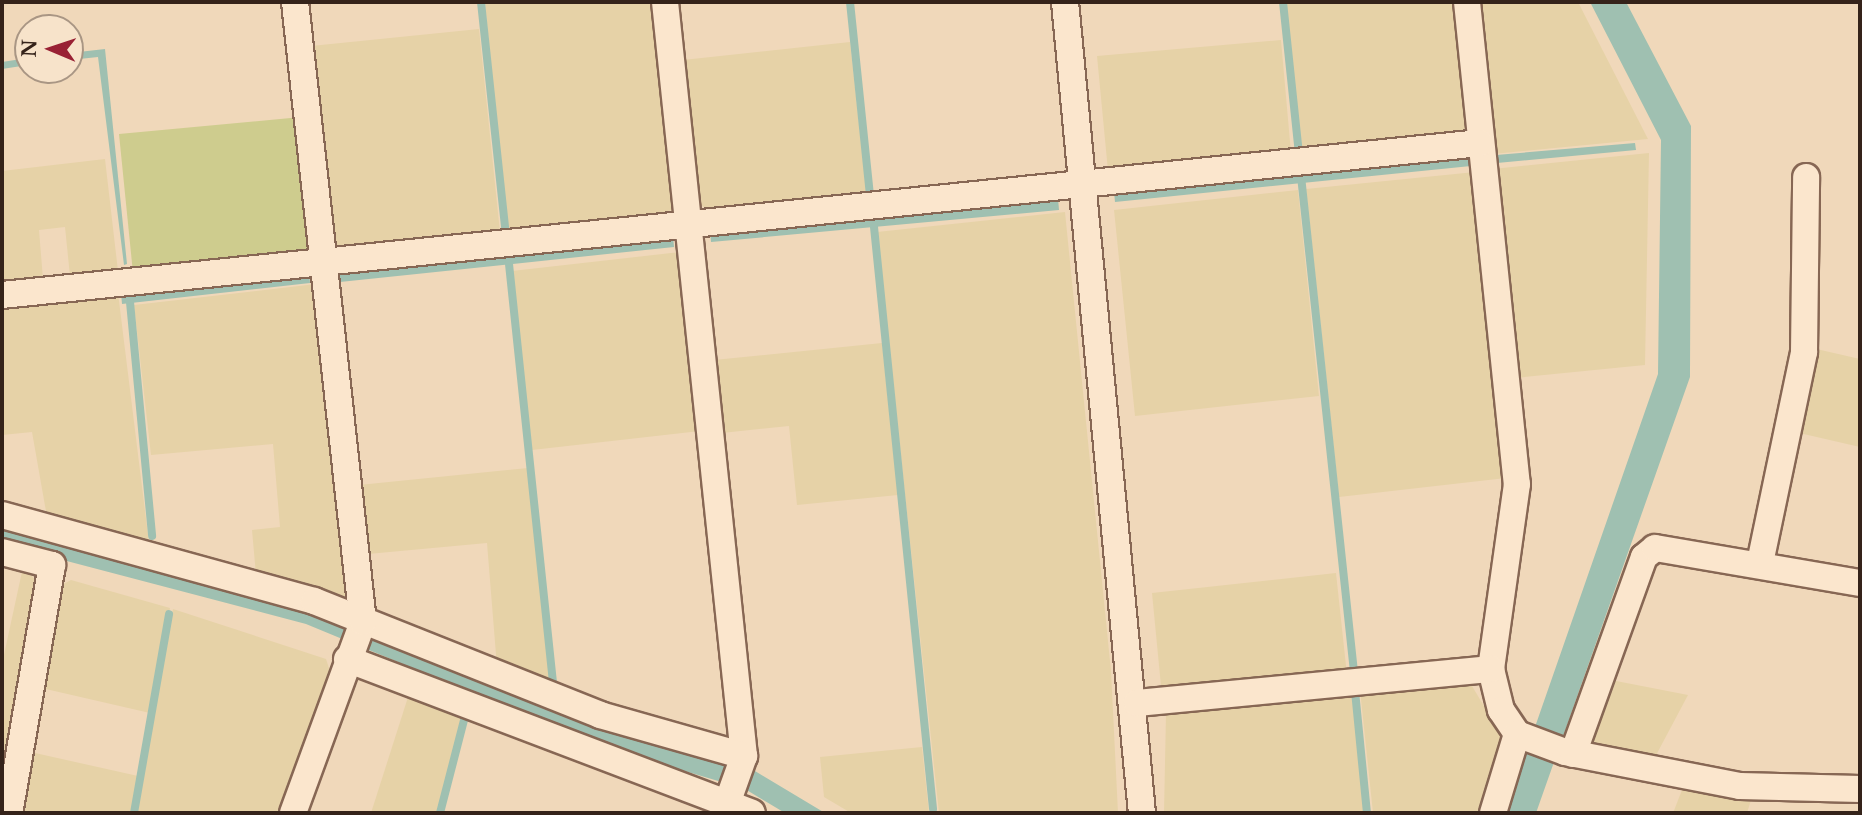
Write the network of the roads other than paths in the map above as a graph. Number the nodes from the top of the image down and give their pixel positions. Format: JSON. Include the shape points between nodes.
{"nodes":[{"id":1,"x":295,"y":2,"type":"edge"},
{"id":2,"x":665,"y":2,"type":"edge"},
{"id":3,"x":1065,"y":2,"type":"edge"},
{"id":4,"x":1467,"y":2,"type":"edge"},
{"id":5,"x":1479,"y":143,"type":"junction"},
{"id":6,"x":1806,"y":177,"type":"dead end"},
{"id":7,"x":1084,"y":184,"type":"junction"},
{"id":8,"x":689,"y":222,"type":"junction"},
{"id":9,"x":322,"y":263,"type":"junction"},
{"id":10,"x":2,"y":295,"type":"edge"},
{"id":11,"x":2,"y":516,"type":"edge"},
{"id":12,"x":2,"y":552,"type":"edge"},
{"id":13,"x":1759,"y":563,"type":"junction"},
{"id":14,"x":1860,"y":583,"type":"edge"},
{"id":15,"x":355,"y":639,"type":"junction"},
{"id":16,"x":1491,"y":669,"type":"junction"},
{"id":17,"x":1137,"y":703,"type":"junction"},
{"id":18,"x":1521,"y":736,"type":"junction"},
{"id":19,"x":1569,"y":753,"type":"junction"},
{"id":20,"x":743,"y":759,"type":"junction"},
{"id":21,"x":1860,"y":789,"type":"edge"},
{"id":22,"x":730,"y":795,"type":"junction"},
{"id":23,"x":9,"y":813,"type":"edge"},
{"id":24,"x":293,"y":813,"type":"edge"},
{"id":25,"x":752,"y":813,"type":"edge"},
{"id":26,"x":1142,"y":813,"type":"edge"},
{"id":27,"x":1493,"y":813,"type":"edge"}],
"edges":[{"from":1,"to":9,"type":"street"},
{"from":2,"to":8,"type":"street"},
{"from":3,"to":7,"type":"street"},
{"from":4,"to":5,"type":"street"},
{"from":5,"to":7,"type":"street"},
{"from":5,"to":16,"type":"street","via":[[1517,484]]},
{"from":6,"to":13,"type":"street","via":[[1804,352]]},
{"from":7,"to":8,"type":"street"},
{"from":7,"to":17,"type":"street"},
{"from":8,"to":9,"type":"street"},
{"from":8,"to":20,"type":"street"},
{"from":9,"to":10,"type":"street"},
{"from":9,"to":15,"type":"street"},
{"from":11,"to":15,"type":"street","via":[[149,551]]},
{"from":12,"to":23,"type":"street","via":[[52,565]]},
{"from":13,"to":14,"type":"street"},
{"from":13,"to":19,"type":"street","via":[[1655,548],[1644,557]]},
{"from":15,"to":20,"type":"street"},
{"from":15,"to":22,"type":"street"},
{"from":15,"to":24,"type":"street"},
{"from":16,"to":17,"type":"street"},
{"from":16,"to":18,"type":"street","via":[[1501,710]]},
{"from":17,"to":26,"type":"street"},
{"from":18,"to":19,"type":"street"},
{"from":18,"to":27,"type":"street"},
{"from":19,"to":21,"type":"street","via":[[1740,786]]},
{"from":20,"to":22,"type":"street"},
{"from":22,"to":25,"type":"street"}]}
